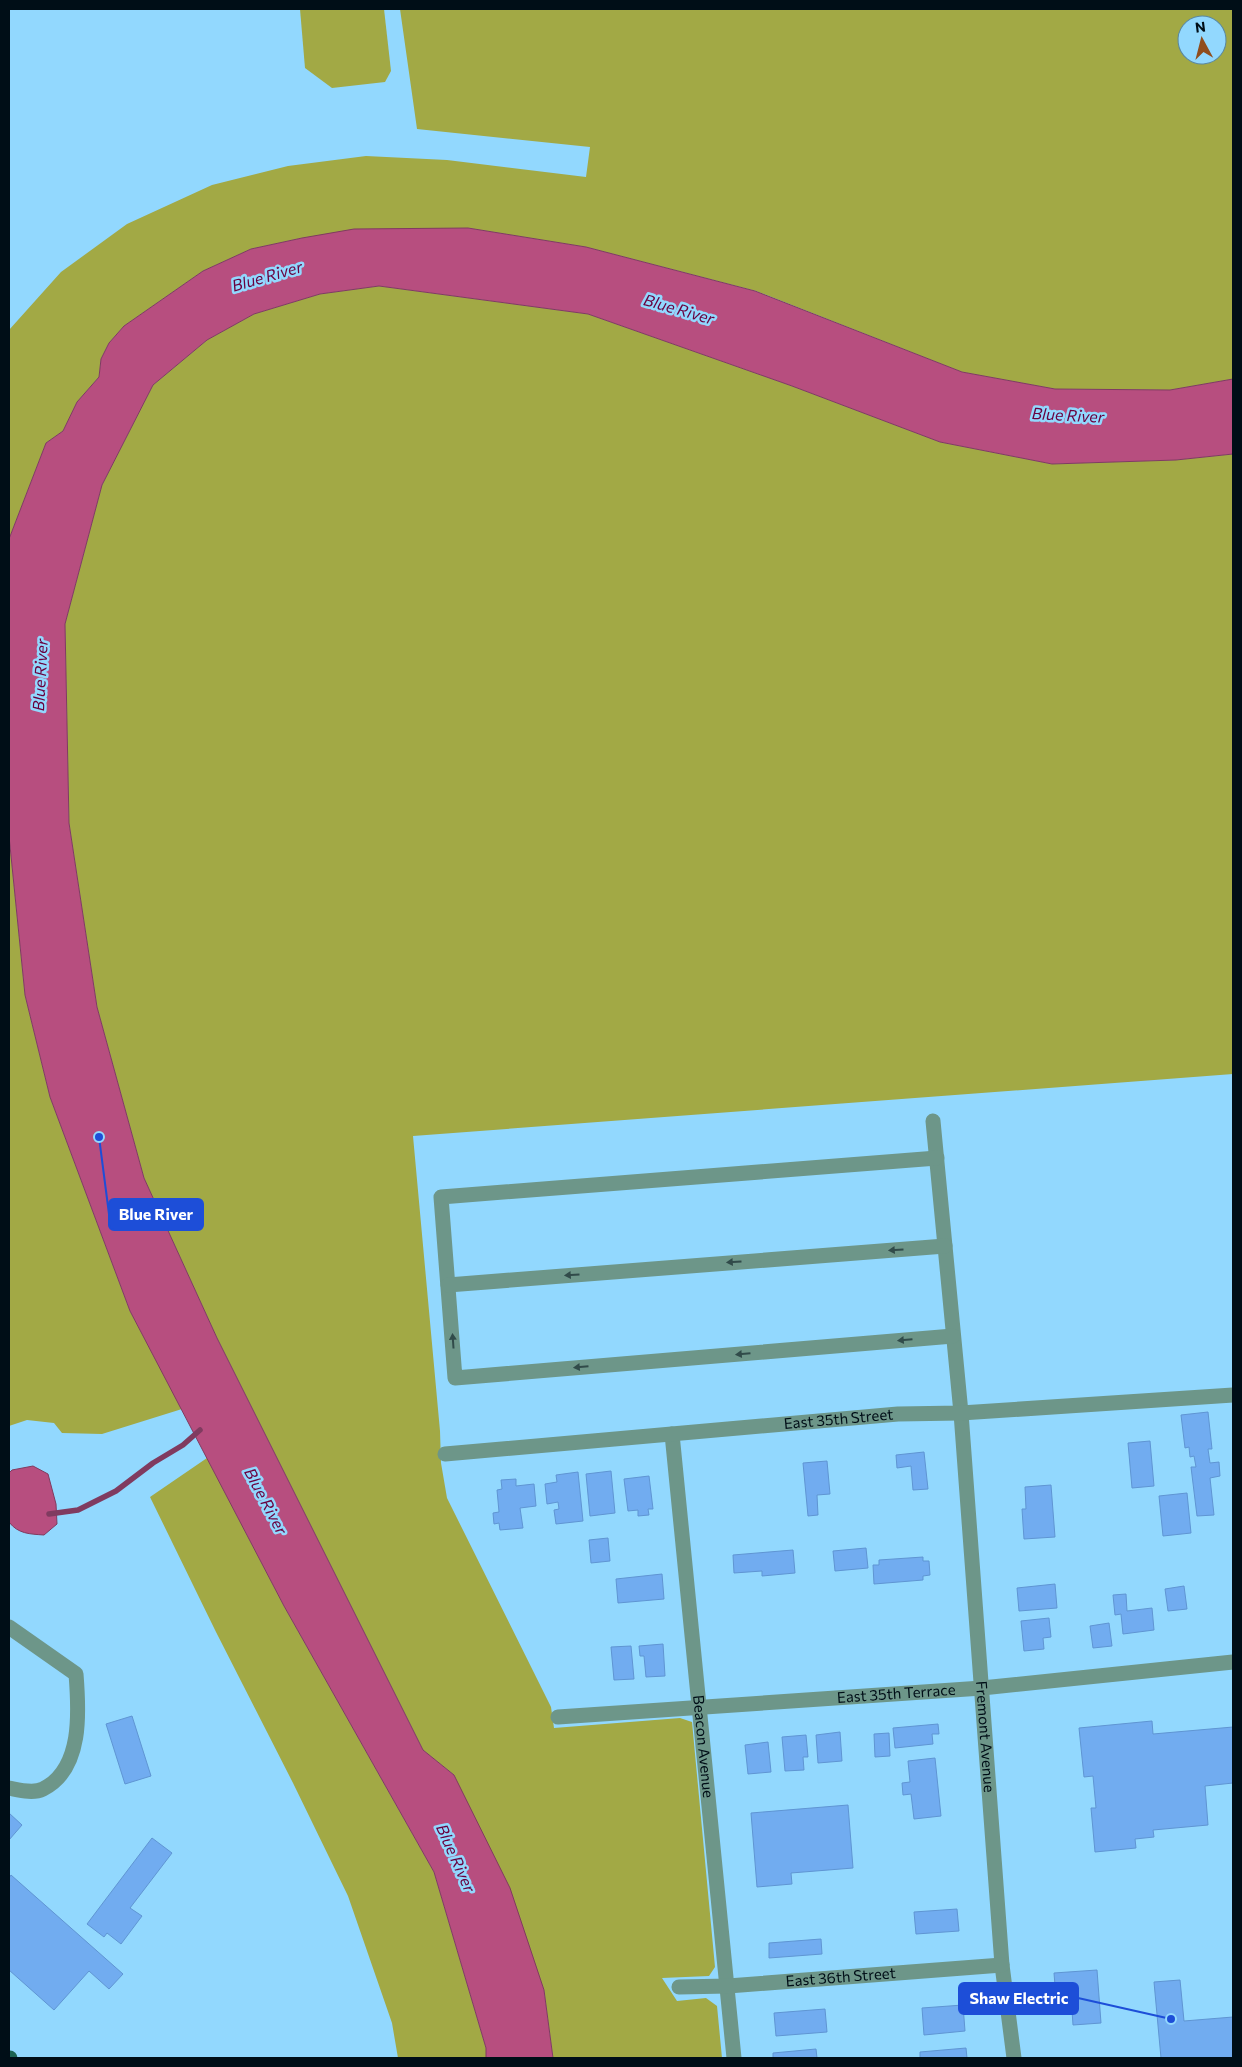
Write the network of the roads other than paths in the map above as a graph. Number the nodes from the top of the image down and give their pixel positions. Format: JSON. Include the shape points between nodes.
{"nodes":[{"id":1,"x":933,"y":1121,"type":"dead end"},
{"id":2,"x":937,"y":1158,"type":"junction"},
{"id":3,"x":945,"y":1246,"type":"junction"},
{"id":4,"x":448,"y":1285,"type":"junction"},
{"id":5,"x":953,"y":1336,"type":"junction"},
{"id":6,"x":1233,"y":1395,"type":"edge"},
{"id":7,"x":961,"y":1413,"type":"junction"},
{"id":8,"x":672,"y":1434,"type":"junction"},
{"id":9,"x":445,"y":1454,"type":"dead end"},
{"id":10,"x":9,"y":1627,"type":"edge"},
{"id":11,"x":1233,"y":1662,"type":"edge"},
{"id":12,"x":982,"y":1688,"type":"junction"},
{"id":13,"x":699,"y":1707,"type":"junction"},
{"id":14,"x":558,"y":1717,"type":"dead end"},
{"id":15,"x":9,"y":1788,"type":"edge"},
{"id":16,"x":1002,"y":1965,"type":"junction"},
{"id":17,"x":728,"y":1986,"type":"junction"},
{"id":18,"x":679,"y":1987,"type":"dead end"},
{"id":19,"x":734,"y":2058,"type":"edge"},
{"id":20,"x":1014,"y":2058,"type":"edge"}],
"edges":[{"from":1,"to":2,"type":"street","name":"Fremont Avenue"},
{"from":2,"to":3,"type":"street","name":"Fremont Avenue"},
{"from":2,"to":4,"type":"street","via":[[441,1197]]},
{"from":3,"to":4,"type":"street","one_way":true},
{"from":3,"to":5,"type":"street","name":"Fremont Avenue"},
{"from":5,"to":4,"type":"street","one_way":true,"via":[[455,1378]]},
{"from":5,"to":7,"type":"street","name":"Fremont Avenue"},
{"from":6,"to":7,"type":"street","name":"East 35th Street"},
{"from":7,"to":8,"type":"street","name":"East 35th Street","via":[[898,1414]]},
{"from":7,"to":12,"type":"street","name":"Fremont Avenue"},
{"from":8,"to":9,"type":"street","name":"East 35th Street"},
{"from":8,"to":13,"type":"street","name":"Beacon Avenue"},
{"from":10,"to":15,"type":"street","via":[[76,1674],[79,1702],[78,1730],[62,1774],[42,1789],[24,1791]]},
{"from":11,"to":12,"type":"street","name":"East 35th Terrace"},
{"from":12,"to":13,"type":"street","name":"East 35th Terrace"},
{"from":12,"to":16,"type":"street","name":"Fremont Avenue"},
{"from":13,"to":14,"type":"street","name":"East 35th Terrace"},
{"from":13,"to":17,"type":"street","name":"Beacon Avenue"},
{"from":16,"to":17,"type":"street","name":"East 36th Street"},
{"from":16,"to":20,"type":"street","name":"Fremont Avenue"},
{"from":17,"to":18,"type":"street","name":"East 36th Street"},
{"from":17,"to":19,"type":"street","name":"Beacon Avenue"}]}
